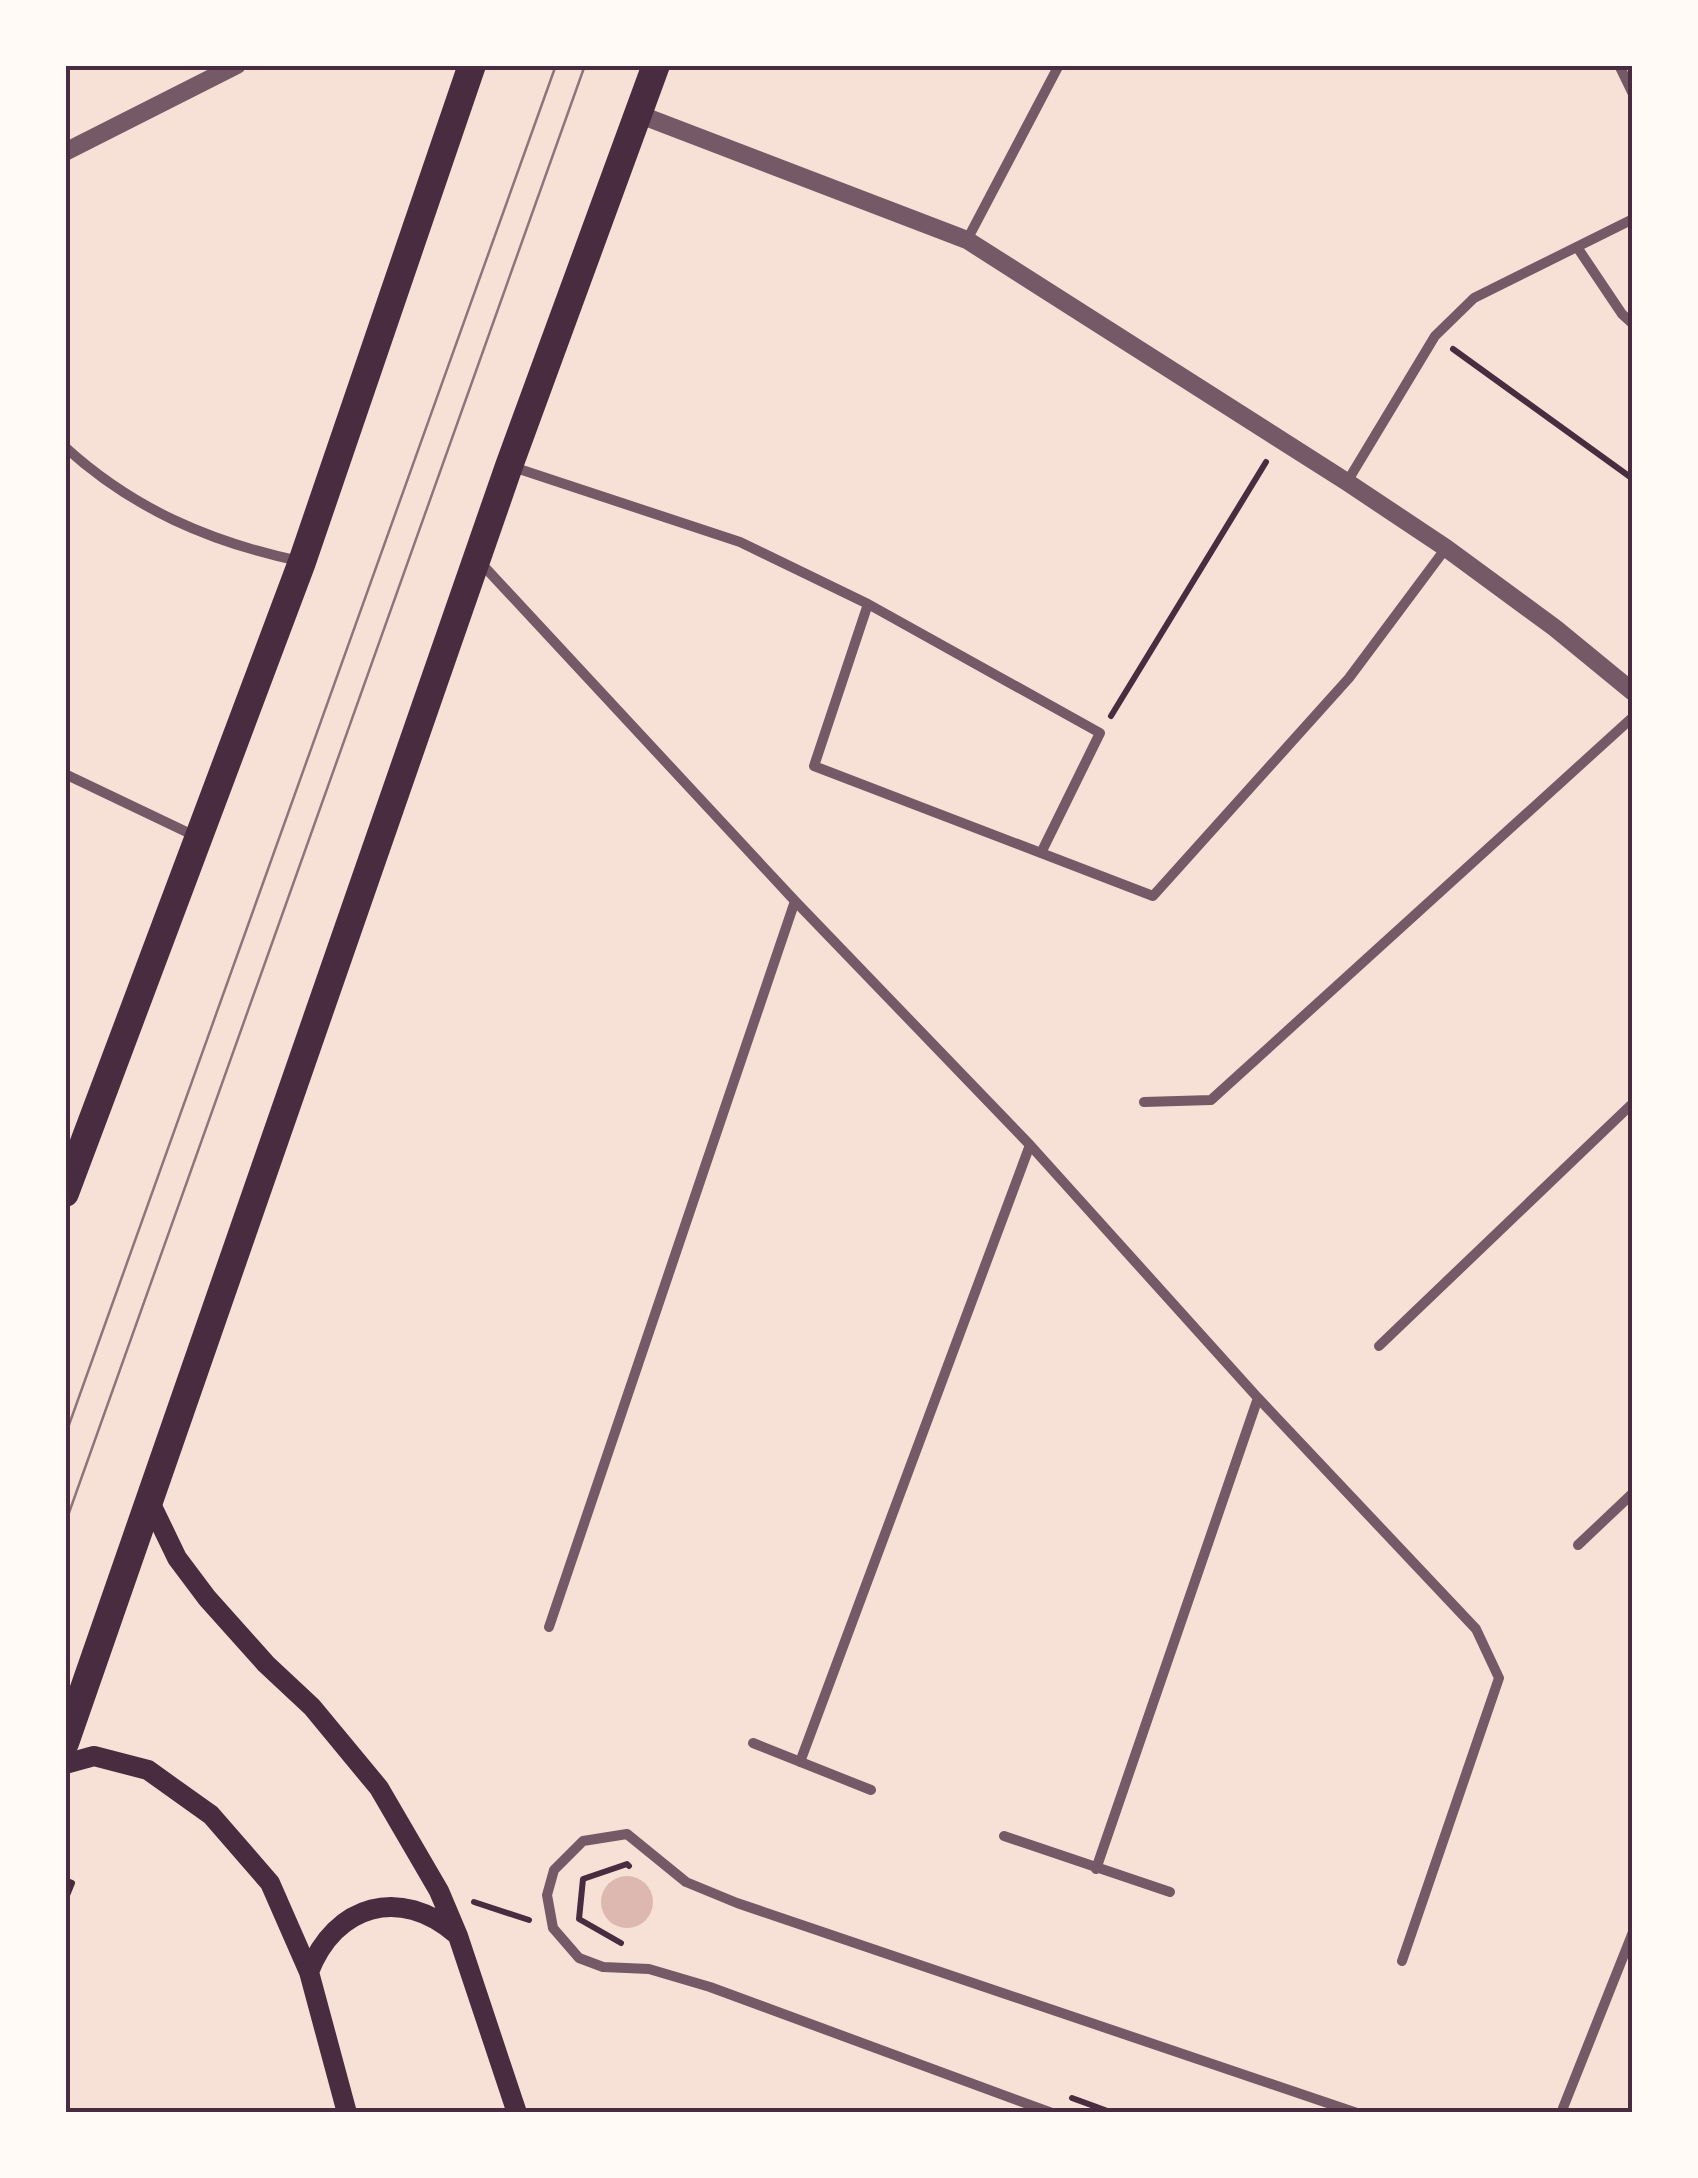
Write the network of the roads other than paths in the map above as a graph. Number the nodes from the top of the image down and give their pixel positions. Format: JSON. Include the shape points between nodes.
{"nodes":[{"id":1,"x":237,"y":65,"type":"edge"},
{"id":2,"x":472,"y":65,"type":"edge"},
{"id":3,"x":656,"y":65,"type":"edge"},
{"id":4,"x":1059,"y":65,"type":"edge"},
{"id":5,"x":1619,"y":65,"type":"edge"},
{"id":6,"x":1633,"y":94,"type":"edge"},
{"id":7,"x":638,"y":114,"type":"junction"},
{"id":8,"x":65,"y":152,"type":"edge"},
{"id":9,"x":1633,"y":219,"type":"edge"},
{"id":10,"x":967,"y":240,"type":"junction"},
{"id":11,"x":1577,"y":247,"type":"junction"},
{"id":12,"x":1633,"y":324,"type":"edge"},
{"id":13,"x":65,"y":447,"type":"edge"},
{"id":14,"x":510,"y":466,"type":"junction"},
{"id":15,"x":1347,"y":482,"type":"junction"},
{"id":16,"x":1446,"y":548,"type":"junction"},
{"id":17,"x":478,"y":560,"type":"junction"},
{"id":18,"x":302,"y":562,"type":"junction"},
{"id":19,"x":868,"y":604,"type":"junction"},
{"id":20,"x":1633,"y":692,"type":"edge"},
{"id":21,"x":1633,"y":717,"type":"edge"},
{"id":22,"x":65,"y":774,"type":"edge"},
{"id":23,"x":199,"y":838,"type":"junction"},
{"id":24,"x":1041,"y":853,"type":"junction"},
{"id":25,"x":795,"y":901,"type":"junction"},
{"id":26,"x":1144,"y":1102,"type":"dead end"},
{"id":27,"x":1633,"y":1102,"type":"edge"},
{"id":28,"x":1030,"y":1144,"type":"junction"},
{"id":29,"x":65,"y":1193,"type":"edge"},
{"id":30,"x":1379,"y":1346,"type":"dead end"},
{"id":31,"x":1258,"y":1398,"type":"junction"},
{"id":32,"x":1633,"y":1493,"type":"edge"},
{"id":33,"x":150,"y":1502,"type":"junction"},
{"id":34,"x":1578,"y":1545,"type":"dead end"},
{"id":35,"x":549,"y":1627,"type":"dead end"},
{"id":36,"x":65,"y":1743,"type":"edge"},
{"id":37,"x":753,"y":1744,"type":"dead end"},
{"id":38,"x":800,"y":1762,"type":"junction"},
{"id":39,"x":65,"y":1764,"type":"edge"},
{"id":40,"x":871,"y":1790,"type":"dead end"},
{"id":41,"x":1004,"y":1836,"type":"dead end"},
{"id":42,"x":1096,"y":1868,"type":"junction"},
{"id":43,"x":1170,"y":1892,"type":"dead end"},
{"id":44,"x":1633,"y":1932,"type":"edge"},
{"id":45,"x":458,"y":1936,"type":"junction"},
{"id":46,"x":1402,"y":1960,"type":"dead end"},
{"id":47,"x":309,"y":1972,"type":"junction"},
{"id":48,"x":1563,"y":2108,"type":"dead end"},
{"id":49,"x":346,"y":2113,"type":"edge"},
{"id":50,"x":517,"y":2113,"type":"edge"},
{"id":51,"x":1052,"y":2113,"type":"edge"},
{"id":52,"x":1356,"y":2113,"type":"edge"}],
"edges":[{"from":1,"to":8,"type":"street"},
{"from":2,"to":18,"type":"highway"},
{"from":3,"to":7,"type":"highway"},
{"from":4,"to":10,"type":"street"},
{"from":5,"to":6,"type":"street"},
{"from":7,"to":10,"type":"street"},
{"from":7,"to":14,"type":"highway"},
{"from":9,"to":11,"type":"street"},
{"from":10,"to":15,"type":"street"},
{"from":11,"to":12,"type":"street"},
{"from":11,"to":15,"type":"street","via":[[1474,298],[1435,336]]},
{"from":13,"to":18,"type":"street","via":[[109,483],[201,534]]},
{"from":14,"to":17,"type":"highway"},
{"from":14,"to":19,"type":"street","via":[[740,542]]},
{"from":15,"to":16,"type":"street"},
{"from":16,"to":20,"type":"street"},
{"from":16,"to":24,"type":"street","via":[[1349,678],[1153,896]]},
{"from":17,"to":25,"type":"street"},
{"from":17,"to":33,"type":"highway"},
{"from":18,"to":23,"type":"highway"},
{"from":19,"to":24,"type":"street","via":[[1100,733]]},
{"from":19,"to":24,"type":"street","via":[[814,766]]},
{"from":21,"to":26,"type":"street","via":[[1211,1100]]},
{"from":22,"to":23,"type":"street"},
{"from":23,"to":29,"type":"highway"},
{"from":25,"to":28,"type":"street"},
{"from":25,"to":35,"type":"street"},
{"from":27,"to":30,"type":"street"},
{"from":28,"to":31,"type":"street"},
{"from":28,"to":38,"type":"street"},
{"from":31,"to":42,"type":"street"},
{"from":31,"to":46,"type":"street","via":[[1476,1628],[1500,1678]]},
{"from":32,"to":34,"type":"street"},
{"from":33,"to":36,"type":"highway"},
{"from":33,"to":45,"type":"main road","via":[[207,1598],[312,1706],[379,1788],[440,1891]]},
{"from":37,"to":38,"type":"street"},
{"from":38,"to":40,"type":"street"},
{"from":39,"to":47,"type":"main road","via":[[94,1756],[148,1770],[211,1815],[270,1882]]},
{"from":41,"to":42,"type":"street"},
{"from":42,"to":43,"type":"street"},
{"from":44,"to":48,"type":"street"},
{"from":45,"to":47,"type":"main road","via":[[421,1911],[378,1908],[342,1923]]},
{"from":45,"to":50,"type":"main road"},
{"from":47,"to":49,"type":"main road"},
{"from":51,"to":52,"type":"street","via":[[710,1987],[579,1958],[553,1928],[547,1895],[554,1870],[583,1841],[627,1834],[686,1882],[737,1903]]}]}
